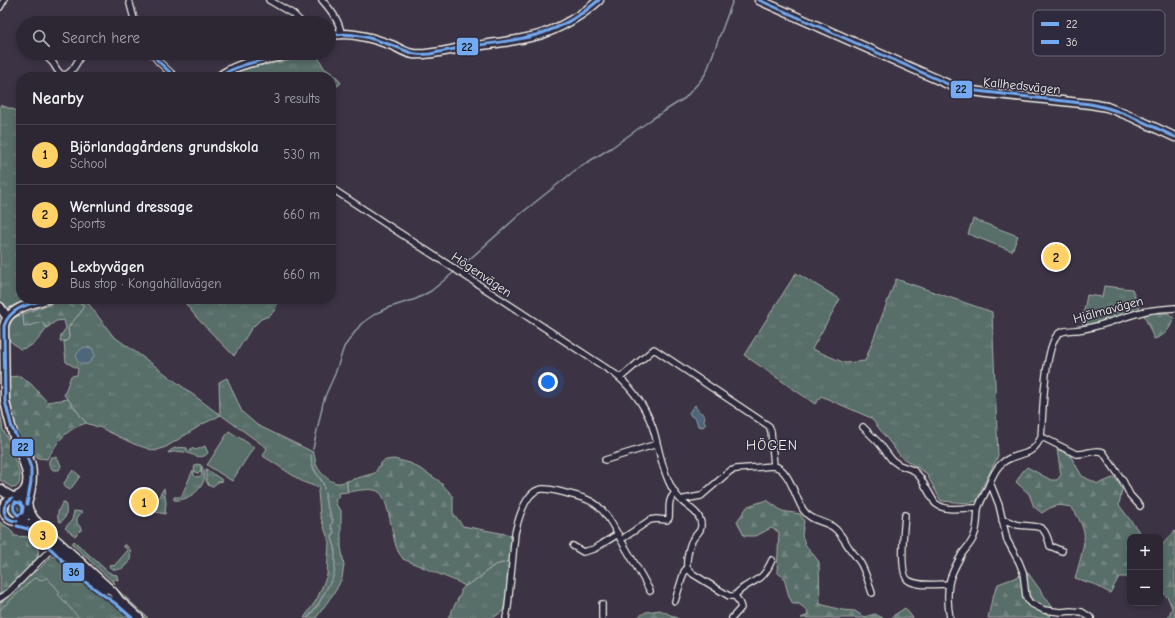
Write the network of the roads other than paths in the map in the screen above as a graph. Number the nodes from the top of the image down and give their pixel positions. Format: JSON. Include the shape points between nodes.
{"nodes":[{"id":1,"x":4,"y":0,"type":"edge"},
{"id":2,"x":129,"y":0,"type":"edge"},
{"id":3,"x":269,"y":0,"type":"edge"},
{"id":4,"x":322,"y":0,"type":"edge"},
{"id":5,"x":599,"y":0,"type":"edge"},
{"id":6,"x":759,"y":0,"type":"edge"},
{"id":7,"x":0,"y":7,"type":"edge"},
{"id":8,"x":133,"y":16,"type":"edge"},
{"id":9,"x":295,"y":16,"type":"edge"},
{"id":10,"x":334,"y":16,"type":"edge"},
{"id":11,"x":336,"y":20,"type":"edge"},
{"id":12,"x":341,"y":34,"type":"junction"},
{"id":13,"x":336,"y":35,"type":"edge"},
{"id":14,"x":50,"y":60,"type":"edge"},
{"id":15,"x":78,"y":60,"type":"edge"},
{"id":16,"x":157,"y":60,"type":"edge"},
{"id":17,"x":264,"y":60,"type":"edge"},
{"id":18,"x":58,"y":72,"type":"edge"},
{"id":19,"x":70,"y":72,"type":"edge"},
{"id":20,"x":170,"y":72,"type":"edge"},
{"id":21,"x":226,"y":72,"type":"edge"},
{"id":22,"x":1175,"y":138,"type":"edge"},
{"id":23,"x":336,"y":191,"type":"edge"},
{"id":24,"x":32,"y":304,"type":"edge"},
{"id":25,"x":0,"y":308,"type":"edge"},
{"id":26,"x":1175,"y":308,"type":"edge"},
{"id":27,"x":7,"y":318,"type":"junction"},
{"id":28,"x":620,"y":378,"type":"junction"},
{"id":29,"x":3,"y":401,"type":"edge"},
{"id":30,"x":863,"y":427,"type":"dead end"},
{"id":31,"x":1041,"y":437,"type":"junction"},
{"id":32,"x":657,"y":444,"type":"junction"},
{"id":33,"x":605,"y":460,"type":"dead end"},
{"id":34,"x":774,"y":466,"type":"junction"},
{"id":35,"x":29,"y":473,"type":"junction"},
{"id":36,"x":989,"y":484,"type":"junction"},
{"id":37,"x":0,"y":489,"type":"edge"},
{"id":38,"x":675,"y":493,"type":"junction"},
{"id":39,"x":14,"y":497,"type":"junction"},
{"id":40,"x":0,"y":499,"type":"edge"},
{"id":41,"x":681,"y":500,"type":"junction"},
{"id":42,"x":28,"y":506,"type":"junction"},
{"id":43,"x":1140,"y":506,"type":"dead end"},
{"id":44,"x":4,"y":508,"type":"junction"},
{"id":45,"x":978,"y":508,"type":"junction"},
{"id":46,"x":905,"y":515,"type":"dead end"},
{"id":47,"x":1002,"y":520,"type":"junction"},
{"id":48,"x":18,"y":521,"type":"junction"},
{"id":49,"x":618,"y":534,"type":"junction"},
{"id":50,"x":625,"y":537,"type":"dead end"},
{"id":51,"x":57,"y":544,"type":"junction"},
{"id":52,"x":573,"y":546,"type":"dead end"},
{"id":53,"x":1062,"y":551,"type":"dead end"},
{"id":54,"x":772,"y":560,"type":"dead end"},
{"id":55,"x":687,"y":568,"type":"junction"},
{"id":56,"x":948,"y":584,"type":"junction"},
{"id":57,"x":650,"y":591,"type":"dead end"},
{"id":58,"x":872,"y":593,"type":"dead end"},
{"id":59,"x":735,"y":596,"type":"junction"},
{"id":60,"x":0,"y":598,"type":"edge"},
{"id":61,"x":675,"y":601,"type":"dead end"},
{"id":62,"x":602,"y":604,"type":"dead end"},
{"id":63,"x":139,"y":618,"type":"edge"},
{"id":64,"x":506,"y":618,"type":"edge"},
{"id":65,"x":602,"y":618,"type":"edge"},
{"id":66,"x":732,"y":618,"type":"edge"},
{"id":67,"x":950,"y":618,"type":"edge"},
{"id":68,"x":1090,"y":618,"type":"edge"}],
"edges":[{"from":1,"to":7,"type":"street"},
{"from":2,"to":8,"type":"street"},
{"from":3,"to":9,"type":"street"},
{"from":4,"to":10,"type":"street"},
{"from":5,"to":12,"type":"street","via":[[553,30],[524,38],[430,53],[411,54],[382,42]]},
{"from":6,"to":22,"type":"street","name":"Kallhedsvägen","via":[[959,89],[1102,106],[1126,114]]},
{"from":11,"to":12,"type":"street"},
{"from":12,"to":13,"type":"street"},
{"from":14,"to":18,"type":"street"},
{"from":15,"to":19,"type":"street"},
{"from":16,"to":20,"type":"street"},
{"from":17,"to":21,"type":"street","via":[[241,65]]},
{"from":23,"to":28,"type":"street","name":"Högenvägen"},
{"from":24,"to":27,"type":"street","via":[[15,310]]},
{"from":25,"to":27,"type":"street"},
{"from":26,"to":31,"type":"street","name":"Hjälmavägen","via":[[1153,309],[1089,328],[1059,333],[1054,339],[1049,356]]},
{"from":27,"to":29,"type":"street","via":[[4,326]]},
{"from":28,"to":32,"type":"street","name":"Högenvägen","via":[[644,410]]},
{"from":28,"to":34,"type":"street","via":[[654,349],[769,426]]},
{"from":29,"to":35,"type":"street"},
{"from":30,"to":45,"type":"street","via":[[892,460],[913,470],[920,477],[938,506]]},
{"from":31,"to":36,"type":"street","via":[[1033,450],[1001,464],[992,475]]},
{"from":31,"to":43,"type":"street","via":[[1076,454],[1096,450],[1103,452],[1130,495]]},
{"from":32,"to":33,"type":"street"},
{"from":32,"to":38,"type":"street","name":"Högenvägen","via":[[663,468]]},
{"from":34,"to":41,"type":"street","via":[[730,471],[701,496]]},
{"from":34,"to":58,"type":"street","via":[[782,470],[786,476],[804,511],[833,528],[844,538],[862,565]]},
{"from":35,"to":39,"type":"street","via":[[24,493]]},
{"from":35,"to":42,"type":"street"},
{"from":36,"to":45,"type":"street"},
{"from":36,"to":47,"type":"street","via":[[994,489]]},
{"from":37,"to":39,"type":"street"},
{"from":38,"to":41,"type":"street","name":"Högenvägen"},
{"from":38,"to":50,"type":"street","via":[[670,498],[667,520],[650,520]]},
{"from":39,"to":42,"type":"street","via":[[22,498]]},
{"from":39,"to":44,"type":"street","via":[[8,500]]},
{"from":40,"to":44,"type":"street"},
{"from":41,"to":55,"type":"street","name":"Högenvägen","via":[[696,513],[701,526],[690,546]]},
{"from":42,"to":48,"type":"street","via":[[27,514]]},
{"from":42,"to":51,"type":"street","via":[[34,519]]},
{"from":44,"to":48,"type":"street","via":[[8,518]]},
{"from":45,"to":56,"type":"street","via":[[975,534]]},
{"from":46,"to":56,"type":"street","via":[[905,577],[916,583]]},
{"from":47,"to":53,"type":"street","via":[[1042,528],[1048,535],[1050,546]]},
{"from":47,"to":68,"type":"street","via":[[1007,540],[1023,572],[1026,597],[1030,603],[1044,610],[1082,612]]},
{"from":48,"to":51,"type":"street","via":[[30,524]]},
{"from":49,"to":52,"type":"street","via":[[590,551],[583,552]]},
{"from":49,"to":57,"type":"street"},
{"from":49,"to":64,"type":"street","via":[[601,509],[588,499],[551,489],[535,491],[525,504],[514,533]]},
{"from":51,"to":60,"type":"street"},
{"from":51,"to":63,"type":"street","via":[[84,575]]},
{"from":54,"to":59,"type":"street","via":[[762,576],[738,591]]},
{"from":55,"to":59,"type":"street","via":[[729,596]]},
{"from":55,"to":61,"type":"street","name":"Högenvägen"},
{"from":56,"to":67,"type":"street"},
{"from":59,"to":66,"type":"street","via":[[740,608]]},
{"from":62,"to":65,"type":"street"}]}
